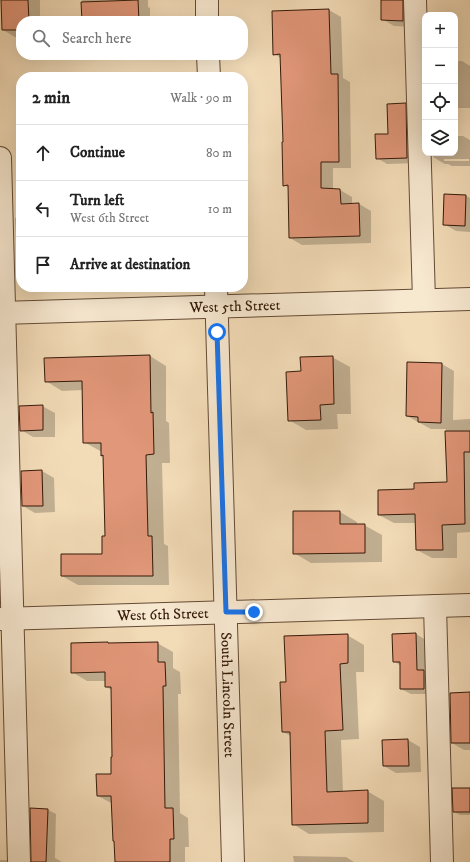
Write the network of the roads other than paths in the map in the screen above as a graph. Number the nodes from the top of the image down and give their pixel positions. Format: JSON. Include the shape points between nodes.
{"nodes":[{"id":1,"x":207,"y":0,"type":"edge"},
{"id":2,"x":415,"y":0,"type":"edge"},
{"id":3,"x":207,"y":16,"type":"edge"},
{"id":4,"x":208,"y":60,"type":"edge"},
{"id":5,"x":209,"y":72,"type":"edge"},
{"id":6,"x":0,"y":158,"type":"edge"},
{"id":7,"x":216,"y":297,"type":"edge"},
{"id":8,"x":470,"y":299,"type":"edge"},
{"id":9,"x":424,"y":300,"type":"junction"},
{"id":10,"x":2,"y":313,"type":"edge"},
{"id":11,"x":470,"y":605,"type":"edge"},
{"id":12,"x":435,"y":606,"type":"junction"},
{"id":13,"x":226,"y":612,"type":"junction"},
{"id":14,"x":6,"y":619,"type":"edge"},
{"id":15,"x":19,"y":862,"type":"edge"},
{"id":16,"x":233,"y":862,"type":"edge"},
{"id":17,"x":442,"y":862,"type":"edge"}],
"edges":[{"from":1,"to":3,"type":"street"},
{"from":2,"to":9,"type":"street"},
{"from":4,"to":5,"type":"street"},
{"from":6,"to":10,"type":"street"},
{"from":7,"to":9,"type":"street","name":"West 5th Street"},
{"from":7,"to":10,"type":"street","name":"West 5th Street"},
{"from":7,"to":13,"type":"street","name":"South Lincoln Street"},
{"from":8,"to":9,"type":"street","name":"West 5th Street"},
{"from":10,"to":14,"type":"street"},
{"from":11,"to":12,"type":"street","name":"West 6th Street"},
{"from":12,"to":13,"type":"street","name":"West 6th Street"},
{"from":12,"to":17,"type":"street"},
{"from":13,"to":14,"type":"street","name":"West 6th Street"},
{"from":13,"to":16,"type":"street","name":"South Lincoln Street"},
{"from":14,"to":15,"type":"street"}]}
